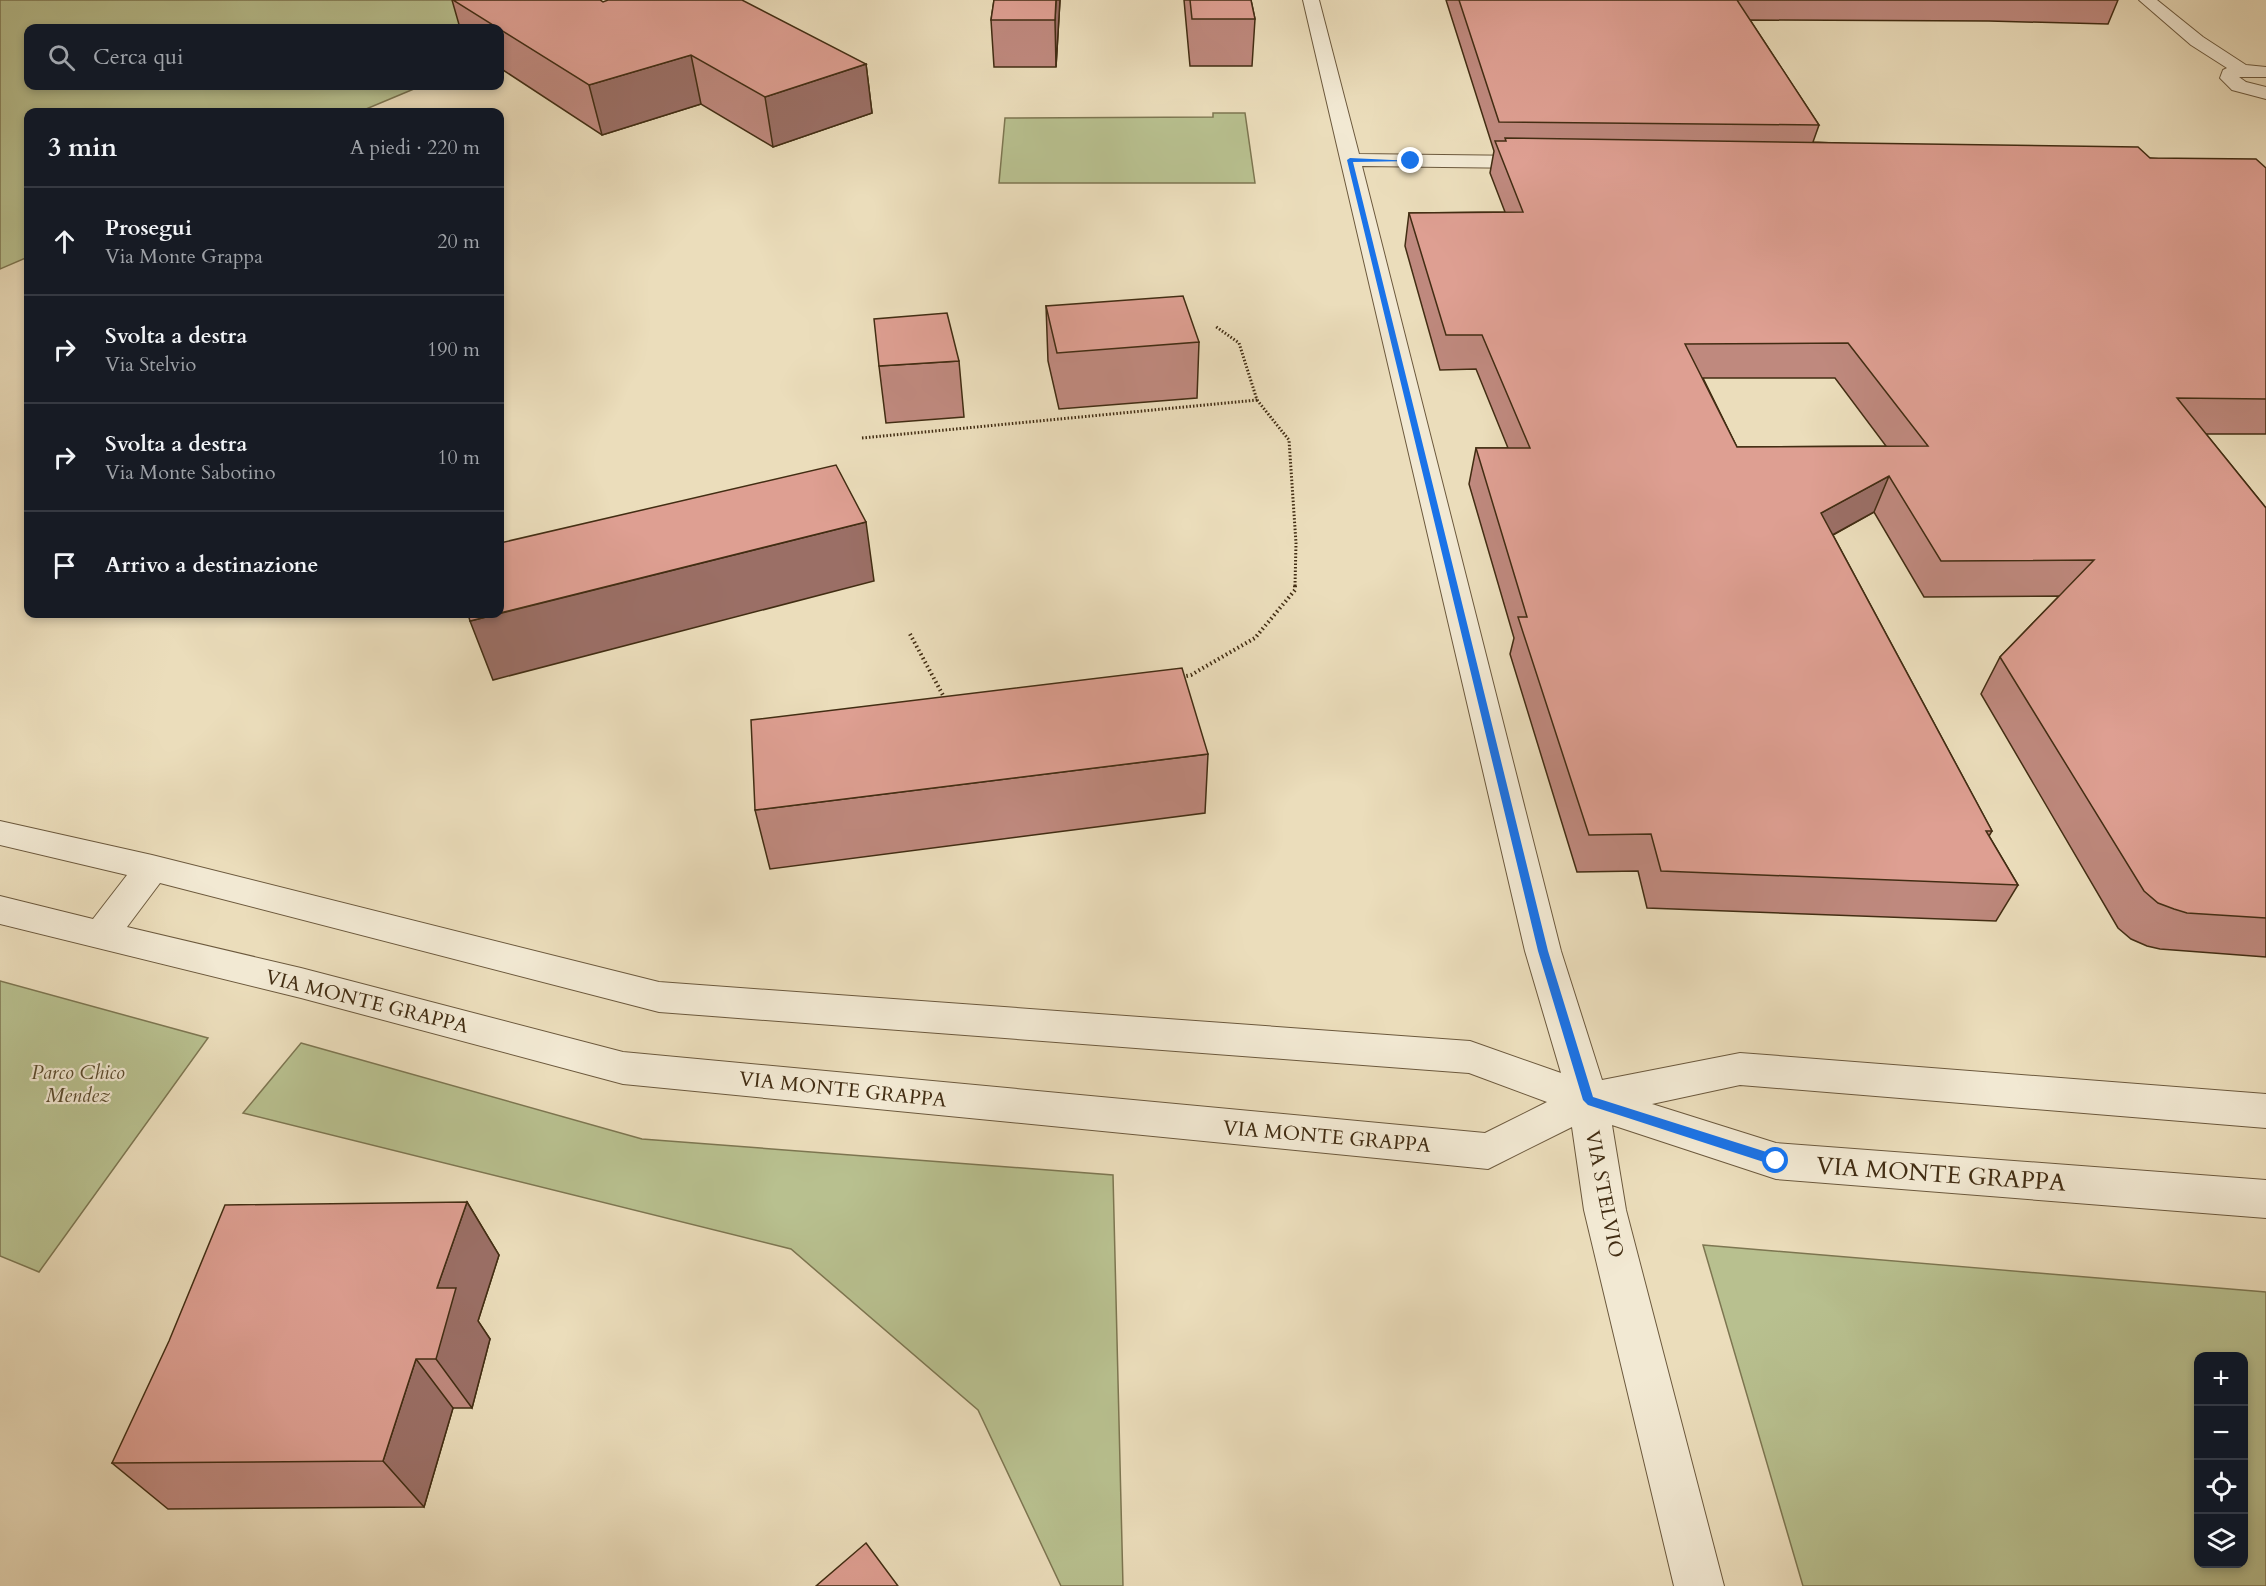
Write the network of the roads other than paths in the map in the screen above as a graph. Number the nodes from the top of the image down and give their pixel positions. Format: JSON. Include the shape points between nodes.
{"nodes":[{"id":1,"x":1311,"y":0,"type":"edge"},
{"id":2,"x":2147,"y":0,"type":"edge"},
{"id":3,"x":2242,"y":70,"type":"junction"},
{"id":4,"x":2266,"y":72,"type":"edge"},
{"id":5,"x":2266,"y":93,"type":"edge"},
{"id":6,"x":1350,"y":160,"type":"junction"},
{"id":7,"x":1554,"y":162,"type":"edge"},
{"id":8,"x":0,"y":833,"type":"edge"},
{"id":9,"x":152,"y":868,"type":"junction"},
{"id":10,"x":0,"y":910,"type":"edge"},
{"id":11,"x":100,"y":936,"type":"junction"},
{"id":12,"x":1588,"y":1100,"type":"junction"},
{"id":13,"x":2266,"y":1111,"type":"edge"},
{"id":14,"x":2266,"y":1199,"type":"edge"},
{"id":15,"x":1699,"y":1586,"type":"edge"}],
"edges":[{"from":1,"to":6,"type":"street","name":"VIA STELVIO"},
{"from":2,"to":3,"type":"street","via":[[2197,41]]},
{"from":3,"to":4,"type":"street"},
{"from":3,"to":5,"type":"street","via":[[2229,74],[2232,82]]},
{"from":6,"to":7,"type":"street"},
{"from":6,"to":12,"type":"street","name":"VIA STELVIO","via":[[1543,951]]},
{"from":8,"to":9,"type":"street","name":"VIA MONTE GRAPPA"},
{"from":9,"to":11,"type":"street"},
{"from":9,"to":12,"type":"street","name":"VIA MONTE GRAPPA","via":[[659,997],[1470,1057]]},
{"from":10,"to":11,"type":"street","name":"VIA MONTE GRAPPA"},
{"from":11,"to":12,"type":"street","name":"VIA MONTE GRAPPA","via":[[301,983],[623,1068],[1488,1151]]},
{"from":12,"to":13,"type":"street","name":"VIA MONTE GRAPPA","via":[[1740,1069]]},
{"from":12,"to":14,"type":"street","name":"VIA MONTE GRAPPA","via":[[1776,1161]]},
{"from":12,"to":15,"type":"street","name":"VIA STELVIO","via":[[1605,1210]]}]}
